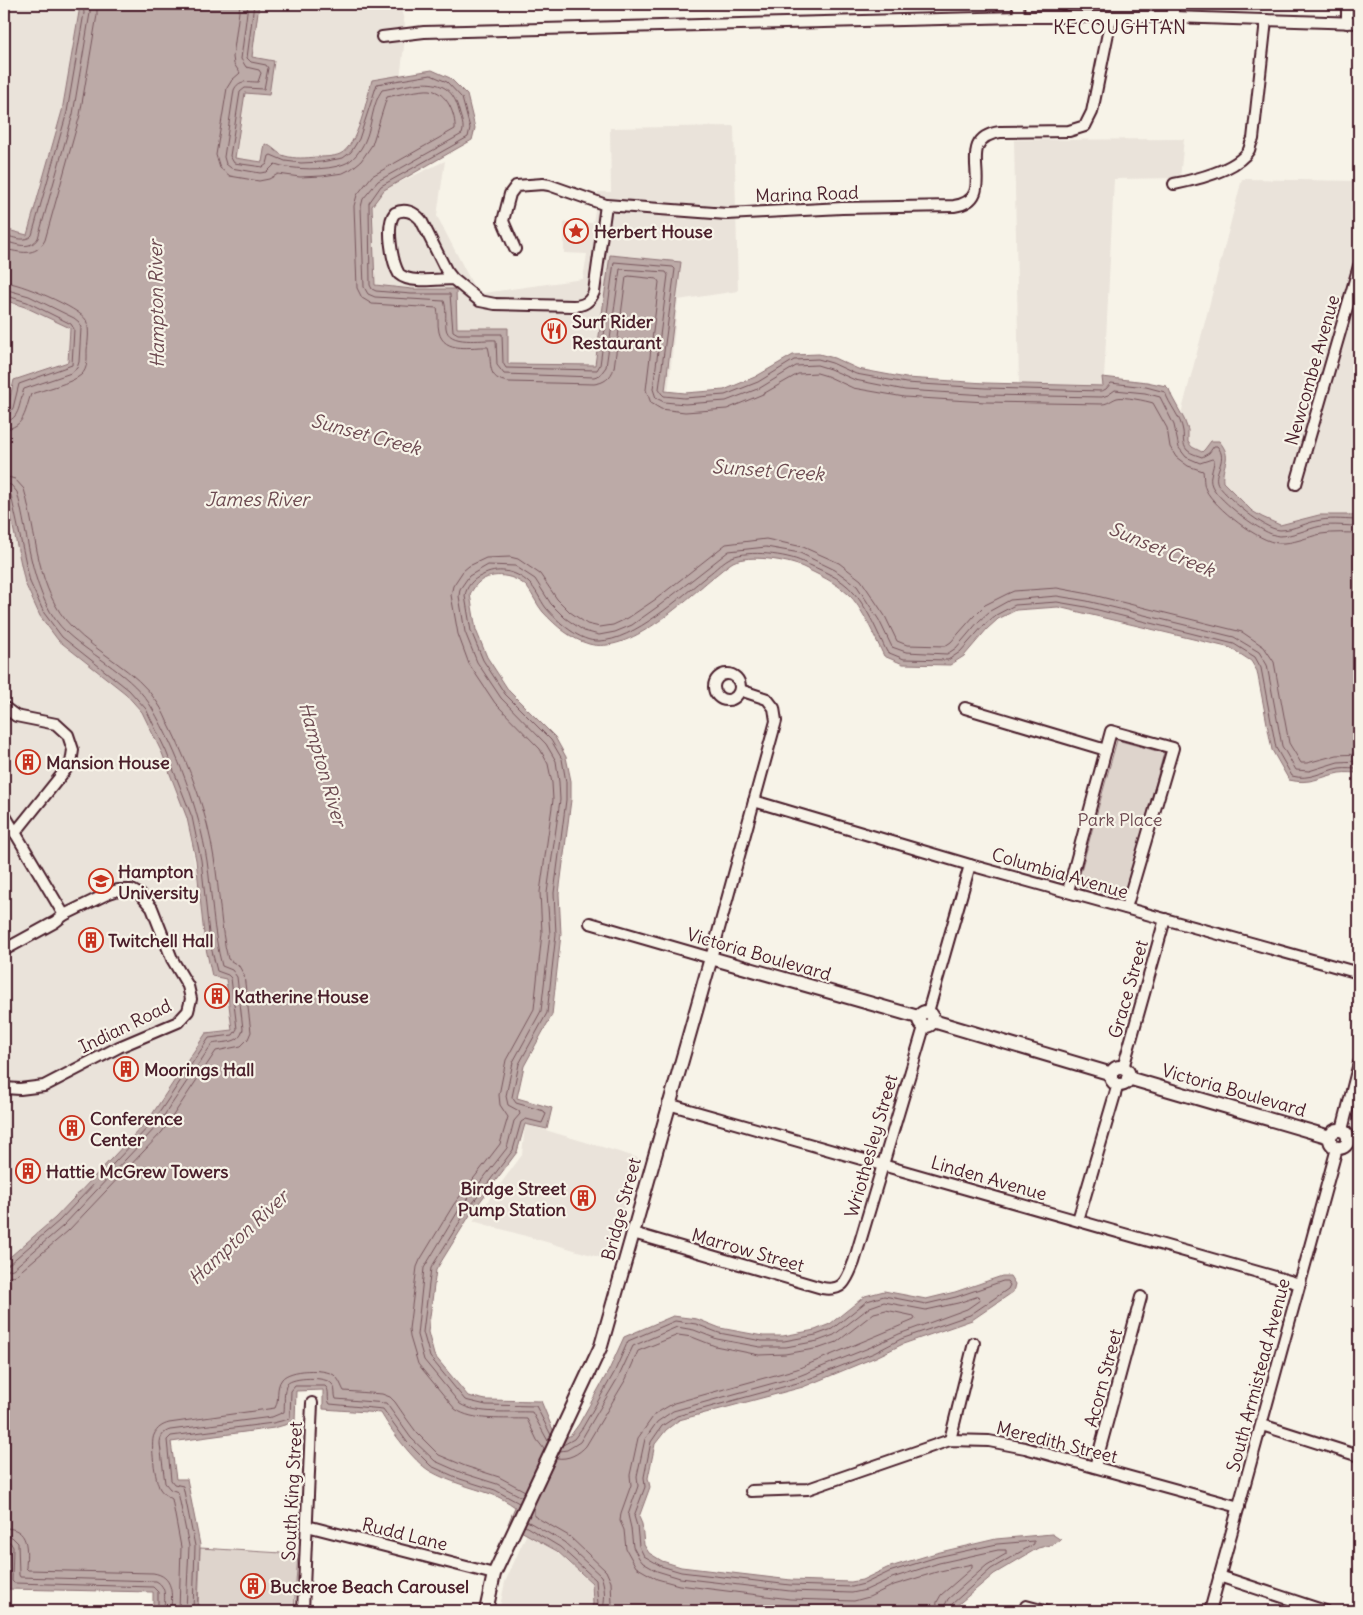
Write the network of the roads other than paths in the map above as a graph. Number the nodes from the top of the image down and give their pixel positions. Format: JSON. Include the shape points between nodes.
{"nodes":[{"id":1,"x":1018,"y":4,"type":"edge"},
{"id":2,"x":1173,"y":4,"type":"edge"},
{"id":3,"x":1347,"y":4,"type":"edge"},
{"id":4,"x":1018,"y":17,"type":"junction"},
{"id":5,"x":1173,"y":17,"type":"junction"},
{"id":6,"x":1111,"y":18,"type":"junction"},
{"id":7,"x":1266,"y":20,"type":"junction"},
{"id":8,"x":1347,"y":23,"type":"junction"},
{"id":9,"x":1359,"y":23,"type":"edge"},
{"id":10,"x":382,"y":37,"type":"dead end"},
{"id":11,"x":1174,"y":184,"type":"dead end"},
{"id":12,"x":606,"y":205,"type":"junction"},
{"id":13,"x":515,"y":249,"type":"dead end"},
{"id":14,"x":1359,"y":266,"type":"edge"},
{"id":15,"x":453,"y":280,"type":"junction"},
{"id":16,"x":1296,"y":484,"type":"dead end"},
{"id":17,"x":740,"y":690,"type":"dead end"},
{"id":18,"x":4,"y":707,"type":"edge"},
{"id":19,"x":965,"y":708,"type":"dead end"},
{"id":20,"x":1106,"y":750,"type":"junction"},
{"id":21,"x":754,"y":801,"type":"junction"},
{"id":22,"x":4,"y":814,"type":"edge"},
{"id":23,"x":15,"y":833,"type":"junction"},
{"id":24,"x":970,"y":865,"type":"junction"},
{"id":25,"x":1068,"y":891,"type":"junction"},
{"id":26,"x":1126,"y":908,"type":"junction"},
{"id":27,"x":64,"y":915,"type":"junction"},
{"id":28,"x":1165,"y":919,"type":"junction"},
{"id":29,"x":590,"y":923,"type":"dead end"},
{"id":30,"x":4,"y":950,"type":"edge"},
{"id":31,"x":711,"y":958,"type":"junction"},
{"id":32,"x":1359,"y":973,"type":"edge"},
{"id":33,"x":926,"y":1019,"type":"junction"},
{"id":34,"x":1359,"y":1063,"type":"edge"},
{"id":35,"x":1120,"y":1076,"type":"junction"},
{"id":36,"x":4,"y":1088,"type":"edge"},
{"id":37,"x":668,"y":1104,"type":"junction"},
{"id":38,"x":1342,"y":1130,"type":"junction"},
{"id":39,"x":1330,"y":1137,"type":"junction"},
{"id":40,"x":1354,"y":1143,"type":"edge"},
{"id":41,"x":1337,"y":1148,"type":"junction"},
{"id":42,"x":883,"y":1165,"type":"junction"},
{"id":43,"x":1078,"y":1220,"type":"junction"},
{"id":44,"x":632,"y":1233,"type":"junction"},
{"id":45,"x":849,"y":1275,"type":"joint"},
{"id":46,"x":1300,"y":1284,"type":"junction"},
{"id":47,"x":1141,"y":1297,"type":"dead end"},
{"id":48,"x":974,"y":1343,"type":"dead end"},
{"id":49,"x":312,"y":1403,"type":"dead end"},
{"id":50,"x":1262,"y":1425,"type":"junction"},
{"id":51,"x":950,"y":1440,"type":"junction"},
{"id":52,"x":1359,"y":1456,"type":"edge"},
{"id":53,"x":1095,"y":1467,"type":"junction"},
{"id":54,"x":751,"y":1491,"type":"dead end"},
{"id":55,"x":1239,"y":1507,"type":"junction"},
{"id":56,"x":307,"y":1526,"type":"junction"},
{"id":57,"x":494,"y":1574,"type":"junction"},
{"id":58,"x":1219,"y":1576,"type":"junction"},
{"id":59,"x":1026,"y":1606,"type":"dead end"},
{"id":60,"x":303,"y":1611,"type":"edge"},
{"id":61,"x":486,"y":1611,"type":"edge"},
{"id":62,"x":1045,"y":1611,"type":"edge"},
{"id":63,"x":1210,"y":1611,"type":"edge"},
{"id":64,"x":1325,"y":1611,"type":"edge"}],
"edges":[{"from":1,"to":4,"type":"street"},
{"from":2,"to":5,"type":"street"},
{"from":3,"to":8,"type":"street"},
{"from":4,"to":6,"type":"street"},
{"from":4,"to":10,"type":"street","via":[[424,32]]},
{"from":5,"to":6,"type":"street"},
{"from":5,"to":7,"type":"street"},
{"from":6,"to":12,"type":"street","name":"Marina Road","via":[[1092,112],[1085,126],[1069,131],[989,134],[978,146],[976,191],[973,198],[965,203],[727,214]]},
{"from":7,"to":8,"type":"street"},
{"from":7,"to":11,"type":"street","via":[[1253,139],[1248,151],[1234,164]]},
{"from":8,"to":9,"type":"street"},
{"from":12,"to":13,"type":"street","via":[[549,185],[516,186],[510,194],[503,221]]},
{"from":12,"to":15,"type":"street","via":[[594,292],[586,304],[487,304]]},
{"from":14,"to":16,"type":"street","name":"Newcombe Avenue"},
{"from":15,"to":15,"type":"street","via":[[421,220],[411,212],[395,213],[389,232],[399,274],[411,280]]},
{"from":17,"to":21,"type":"street","name":"Bridge Street","via":[[767,699],[774,708],[776,720]]},
{"from":18,"to":23,"type":"street","via":[[16,716],[56,724],[68,735],[73,750],[71,763]]},
{"from":19,"to":20,"type":"street"},
{"from":20,"to":25,"type":"street"},
{"from":20,"to":26,"type":"street","via":[[1111,731],[1173,748]]},
{"from":21,"to":24,"type":"street","name":"Columbia Avenue"},
{"from":21,"to":31,"type":"street","name":"Bridge Street"},
{"from":22,"to":23,"type":"street"},
{"from":23,"to":27,"type":"street"},
{"from":24,"to":25,"type":"street","name":"Columbia Avenue"},
{"from":24,"to":33,"type":"street","name":"Wriothesley Street"},
{"from":25,"to":26,"type":"street","name":"Columbia Avenue"},
{"from":26,"to":28,"type":"street","name":"Columbia Avenue"},
{"from":27,"to":30,"type":"street"},
{"from":27,"to":36,"type":"street","name":"Indian Road","via":[[109,893],[137,892],[152,908],[172,959],[188,986],[191,1000],[178,1022],[119,1047],[44,1086]]},
{"from":28,"to":32,"type":"street","name":"Columbia Avenue"},
{"from":28,"to":35,"type":"street","name":"Grace Street"},
{"from":29,"to":31,"type":"street","name":"Victoria Boulevard"},
{"from":31,"to":33,"type":"street","name":"Victoria Boulevard"},
{"from":31,"to":37,"type":"street","name":"Bridge Street"},
{"from":33,"to":35,"type":"street","name":"Victoria Boulevard"},
{"from":33,"to":42,"type":"street","name":"Wriothesley Street"},
{"from":34,"to":38,"type":"street"},
{"from":35,"to":39,"type":"street","name":"Victoria Boulevard"},
{"from":35,"to":43,"type":"street","name":"Grace Street"},
{"from":37,"to":42,"type":"street","name":"Linden Avenue"},
{"from":37,"to":44,"type":"street","name":"Bridge Street"},
{"from":38,"to":39,"type":"street","via":[[1333,1132]]},
{"from":38,"to":40,"type":"street"},
{"from":39,"to":41,"type":"street","via":[[1330,1142]]},
{"from":40,"to":41,"type":"street"},
{"from":41,"to":46,"type":"street","name":"South Armistead Avenue"},
{"from":42,"to":43,"type":"street","name":"Linden Avenue"},
{"from":42,"to":45,"type":"street","name":"Wriothesley Street"},
{"from":43,"to":46,"type":"street","name":"Linden Avenue"},
{"from":44,"to":45,"type":"street","name":"Marrow Street","via":[[822,1288],[838,1288]]},
{"from":44,"to":57,"type":"street","name":"Bridge Street","via":[[601,1346]]},
{"from":46,"to":50,"type":"street","name":"South Armistead Avenue"},
{"from":47,"to":53,"type":"street","name":"Acorn Street"},
{"from":48,"to":51,"type":"street"},
{"from":49,"to":56,"type":"street","name":"South King Street"},
{"from":50,"to":52,"type":"street"},
{"from":50,"to":55,"type":"street","name":"South Armistead Avenue"},
{"from":51,"to":53,"type":"street","name":"Meredith Street","via":[[989,1441]]},
{"from":51,"to":54,"type":"street","name":"Meredith Street","via":[[808,1489]]},
{"from":53,"to":55,"type":"street","name":"Meredith Street"},
{"from":55,"to":58,"type":"street","name":"South Armistead Avenue"},
{"from":56,"to":57,"type":"street","name":"Rudd Lane"},
{"from":56,"to":60,"type":"street","name":"South King Street"},
{"from":57,"to":61,"type":"street","name":"Bridge Street"},
{"from":58,"to":63,"type":"street","name":"South Armistead Avenue"},
{"from":58,"to":64,"type":"street"},
{"from":59,"to":62,"type":"street"}]}
